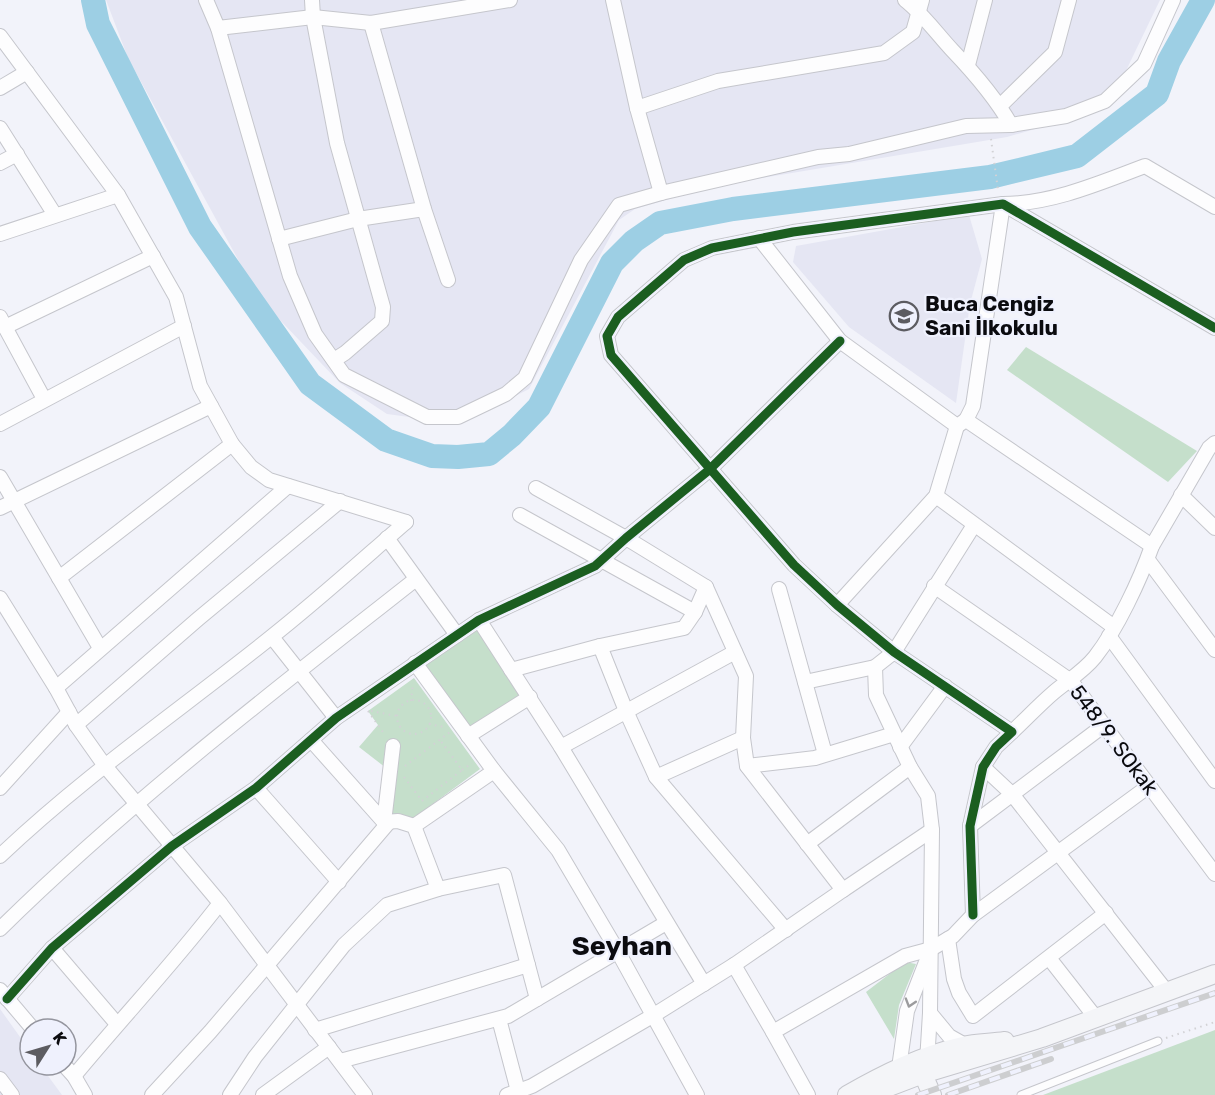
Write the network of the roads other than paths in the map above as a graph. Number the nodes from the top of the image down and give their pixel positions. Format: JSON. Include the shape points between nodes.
{"nodes":[{"id":1,"x":206,"y":0,"type":"edge"},
{"id":2,"x":312,"y":0,"type":"edge"},
{"id":3,"x":510,"y":0,"type":"edge"},
{"id":4,"x":613,"y":0,"type":"edge"},
{"id":5,"x":905,"y":0,"type":"edge"},
{"id":6,"x":985,"y":0,"type":"edge"},
{"id":7,"x":1069,"y":0,"type":"edge"},
{"id":8,"x":1173,"y":0,"type":"edge"},
{"id":9,"x":921,"y":6,"type":"edge"},
{"id":10,"x":313,"y":17,"type":"junction"},
{"id":11,"x":371,"y":23,"type":"junction"},
{"id":12,"x":218,"y":28,"type":"junction"},
{"id":13,"x":0,"y":36,"type":"edge"},
{"id":14,"x":968,"y":65,"type":"junction"},
{"id":15,"x":27,"y":72,"type":"junction"},
{"id":16,"x":0,"y":88,"type":"edge"},
{"id":17,"x":1000,"y":106,"type":"junction"},
{"id":18,"x":637,"y":108,"type":"junction"},
{"id":19,"x":1011,"y":125,"type":"junction"},
{"id":20,"x":0,"y":128,"type":"edge"},
{"id":21,"x":17,"y":154,"type":"junction"},
{"id":22,"x":0,"y":163,"type":"edge"},
{"id":23,"x":661,"y":193,"type":"junction"},
{"id":24,"x":118,"y":195,"type":"junction"},
{"id":25,"x":1001,"y":200,"type":"junction"},
{"id":26,"x":1215,"y":207,"type":"edge"},
{"id":27,"x":424,"y":209,"type":"junction"},
{"id":28,"x":55,"y":215,"type":"junction"},
{"id":29,"x":358,"y":219,"type":"junction"},
{"id":30,"x":0,"y":234,"type":"edge"},
{"id":31,"x":279,"y":238,"type":"junction"},
{"id":32,"x":759,"y":238,"type":"junction"},
{"id":33,"x":153,"y":256,"type":"junction"},
{"id":34,"x":448,"y":280,"type":"dead end"},
{"id":35,"x":3,"y":322,"type":"edge"},
{"id":36,"x":184,"y":326,"type":"junction"},
{"id":37,"x":1215,"y":328,"type":"edge"},
{"id":38,"x":840,"y":342,"type":"junction"},
{"id":39,"x":334,"y":360,"type":"junction"},
{"id":40,"x":44,"y":399,"type":"junction"},
{"id":41,"x":211,"y":406,"type":"junction"},
{"id":42,"x":962,"y":423,"type":"junction"},
{"id":43,"x":0,"y":424,"type":"edge"},
{"id":44,"x":1215,"y":443,"type":"edge"},
{"id":45,"x":232,"y":444,"type":"junction"},
{"id":46,"x":709,"y":470,"type":"junction"},
{"id":47,"x":0,"y":477,"type":"edge"},
{"id":48,"x":288,"y":486,"type":"junction"},
{"id":49,"x":536,"y":488,"type":"dead end"},
{"id":50,"x":1181,"y":495,"type":"junction"},
{"id":51,"x":936,"y":496,"type":"junction"},
{"id":52,"x":340,"y":501,"type":"junction"},
{"id":53,"x":14,"y":502,"type":"junction"},
{"id":54,"x":0,"y":508,"type":"edge"},
{"id":55,"x":520,"y":515,"type":"dead end"},
{"id":56,"x":974,"y":525,"type":"junction"},
{"id":57,"x":1215,"y":528,"type":"edge"},
{"id":58,"x":387,"y":538,"type":"junction"},
{"id":59,"x":626,"y":538,"type":"junction"},
{"id":60,"x":1152,"y":546,"type":"junction"},
{"id":61,"x":1148,"y":560,"type":"junction"},
{"id":62,"x":600,"y":561,"type":"junction"},
{"id":63,"x":59,"y":578,"type":"junction"},
{"id":64,"x":416,"y":579,"type":"junction"},
{"id":65,"x":706,"y":586,"type":"junction"},
{"id":66,"x":934,"y":586,"type":"junction"},
{"id":67,"x":779,"y":589,"type":"dead end"},
{"id":68,"x":0,"y":598,"type":"edge"},
{"id":69,"x":837,"y":606,"type":"junction"},
{"id":70,"x":695,"y":612,"type":"junction"},
{"id":71,"x":478,"y":620,"type":"junction"},
{"id":72,"x":1112,"y":631,"type":"junction"},
{"id":73,"x":457,"y":635,"type":"junction"},
{"id":74,"x":272,"y":637,"type":"junction"},
{"id":75,"x":600,"y":646,"type":"junction"},
{"id":76,"x":100,"y":648,"type":"junction"},
{"id":77,"x":1215,"y":650,"type":"edge"},
{"id":78,"x":735,"y":652,"type":"junction"},
{"id":79,"x":894,"y":652,"type":"junction"},
{"id":80,"x":415,"y":663,"type":"junction"},
{"id":81,"x":875,"y":667,"type":"junction"},
{"id":82,"x":512,"y":670,"type":"junction"},
{"id":83,"x":299,"y":671,"type":"junction"},
{"id":84,"x":1071,"y":681,"type":"junction"},
{"id":85,"x":805,"y":682,"type":"junction"},
{"id":86,"x":945,"y":686,"type":"junction"},
{"id":87,"x":56,"y":688,"type":"junction"},
{"id":88,"x":530,"y":698,"type":"junction"},
{"id":89,"x":626,"y":711,"type":"junction"},
{"id":90,"x":336,"y":718,"type":"junction"},
{"id":91,"x":73,"y":719,"type":"junction"},
{"id":92,"x":1103,"y":726,"type":"junction"},
{"id":93,"x":1012,"y":732,"type":"junction"},
{"id":94,"x":894,"y":734,"type":"junction"},
{"id":95,"x":468,"y":736,"type":"junction"},
{"id":96,"x":743,"y":738,"type":"junction"},
{"id":97,"x":311,"y":740,"type":"junction"},
{"id":98,"x":393,"y":746,"type":"road end"},
{"id":99,"x":561,"y":747,"type":"junction"},
{"id":100,"x":900,"y":747,"type":"junction"},
{"id":101,"x":825,"y":754,"type":"junction"},
{"id":102,"x":1210,"y":765,"type":"edge"},
{"id":103,"x":105,"y":766,"type":"junction"},
{"id":104,"x":747,"y":766,"type":"junction"},
{"id":105,"x":910,"y":767,"type":"junction"},
{"id":106,"x":983,"y":767,"type":"junction"},
{"id":107,"x":494,"y":771,"type":"junction"},
{"id":108,"x":656,"y":777,"type":"junction"},
{"id":109,"x":1215,"y":781,"type":"edge"},
{"id":110,"x":1149,"y":786,"type":"junction"},
{"id":111,"x":0,"y":788,"type":"edge"},
{"id":112,"x":256,"y":788,"type":"junction"},
{"id":113,"x":1012,"y":794,"type":"junction"},
{"id":114,"x":137,"y":803,"type":"junction"},
{"id":115,"x":386,"y":822,"type":"junction"},
{"id":116,"x":414,"y":826,"type":"junction"},
{"id":117,"x":970,"y":826,"type":"junction"},
{"id":118,"x":932,"y":830,"type":"junction"},
{"id":119,"x":807,"y":844,"type":"junction"},
{"id":120,"x":172,"y":846,"type":"junction"},
{"id":121,"x":1059,"y":852,"type":"junction"},
{"id":122,"x":0,"y":856,"type":"edge"},
{"id":123,"x":1215,"y":874,"type":"edge"},
{"id":124,"x":339,"y":882,"type":"junction"},
{"id":125,"x":438,"y":889,"type":"junction"},
{"id":126,"x":843,"y":890,"type":"junction"},
{"id":127,"x":220,"y":903,"type":"junction"},
{"id":128,"x":1106,"y":914,"type":"junction"},
{"id":129,"x":973,"y":915,"type":"junction"},
{"id":130,"x":666,"y":922,"type":"junction"},
{"id":131,"x":0,"y":929,"type":"edge"},
{"id":132,"x":786,"y":930,"type":"junction"},
{"id":133,"x":948,"y":939,"type":"junction"},
{"id":134,"x":52,"y":948,"type":"junction"},
{"id":135,"x":931,"y":949,"type":"junction"},
{"id":136,"x":617,"y":950,"type":"junction"},
{"id":137,"x":1049,"y":958,"type":"junction"},
{"id":138,"x":528,"y":965,"type":"junction"},
{"id":139,"x":734,"y":965,"type":"junction"},
{"id":140,"x":267,"y":966,"type":"junction"},
{"id":141,"x":1215,"y":974,"type":"edge"},
{"id":142,"x":704,"y":984,"type":"junction"},
{"id":143,"x":1167,"y":992,"type":"junction"},
{"id":144,"x":3,"y":994,"type":"edge"},
{"id":145,"x":537,"y":999,"type":"junction"},
{"id":146,"x":295,"y":1005,"type":"junction"},
{"id":147,"x":930,"y":1013,"type":"junction"},
{"id":148,"x":654,"y":1015,"type":"junction"},
{"id":149,"x":23,"y":1017,"type":"edge"},
{"id":150,"x":1096,"y":1018,"type":"junction"},
{"id":151,"x":499,"y":1019,"type":"junction"},
{"id":152,"x":117,"y":1024,"type":"junction"},
{"id":153,"x":315,"y":1030,"type":"junction"},
{"id":154,"x":773,"y":1032,"type":"junction"},
{"id":155,"x":1042,"y":1038,"type":"junction"},
{"id":156,"x":1158,"y":1041,"type":"road end"},
{"id":157,"x":965,"y":1045,"type":"junction"},
{"id":158,"x":329,"y":1047,"type":"junction"},
{"id":159,"x":928,"y":1056,"type":"junction"},
{"id":160,"x":339,"y":1061,"type":"junction"},
{"id":161,"x":78,"y":1071,"type":"edge"},
{"id":162,"x":923,"y":1074,"type":"junction"},
{"id":163,"x":75,"y":1077,"type":"edge"},
{"id":164,"x":0,"y":1079,"type":"edge"},
{"id":165,"x":906,"y":1081,"type":"edge"},
{"id":166,"x":513,"y":1093,"type":"edge"},
{"id":167,"x":12,"y":1095,"type":"edge"},
{"id":168,"x":85,"y":1095,"type":"edge"},
{"id":169,"x":152,"y":1095,"type":"edge"},
{"id":170,"x":230,"y":1095,"type":"edge"},
{"id":171,"x":263,"y":1095,"type":"edge"},
{"id":172,"x":364,"y":1095,"type":"edge"},
{"id":173,"x":697,"y":1095,"type":"edge"},
{"id":174,"x":808,"y":1095,"type":"edge"},
{"id":175,"x":847,"y":1095,"type":"edge"},
{"id":176,"x":868,"y":1095,"type":"edge"},
{"id":177,"x":932,"y":1095,"type":"edge"},
{"id":178,"x":1021,"y":1095,"type":"edge"}],
"edges":[{"from":1,"to":12,"type":"street"},
{"from":2,"to":10,"type":"street"},
{"from":3,"to":11,"type":"street"},
{"from":4,"to":18,"type":"street"},
{"from":5,"to":9,"type":"street"},
{"from":6,"to":14,"type":"street"},
{"from":7,"to":17,"type":"street","via":[[1055,52]]},
{"from":8,"to":19,"type":"street","via":[[1144,63],[1105,101],[1066,116]]},
{"from":9,"to":14,"type":"street","via":[[953,51]]},
{"from":9,"to":18,"type":"street","via":[[913,32],[884,52],[718,81]]},
{"from":10,"to":11,"type":"street"},
{"from":10,"to":12,"type":"street"},
{"from":10,"to":29,"type":"street","via":[[337,143]]},
{"from":11,"to":27,"type":"street"},
{"from":12,"to":31,"type":"street"},
{"from":13,"to":15,"type":"street"},
{"from":14,"to":17,"type":"street"},
{"from":15,"to":16,"type":"street"},
{"from":15,"to":24,"type":"street"},
{"from":17,"to":19,"type":"street"},
{"from":18,"to":23,"type":"street"},
{"from":19,"to":23,"type":"street","via":[[966,126]]},
{"from":20,"to":21,"type":"street"},
{"from":21,"to":22,"type":"street"},
{"from":21,"to":28,"type":"street"},
{"from":23,"to":39,"type":"street","via":[[619,205],[581,260],[525,378],[506,394],[458,417],[427,417],[344,375]]},
{"from":24,"to":28,"type":"street"},
{"from":24,"to":33,"type":"street"},
{"from":25,"to":26,"type":"street","via":[[1026,204],[1144,166]]},
{"from":25,"to":32,"type":"street"},
{"from":25,"to":37,"type":"street"},
{"from":25,"to":42,"type":"street","via":[[973,406]]},
{"from":27,"to":29,"type":"street"},
{"from":27,"to":34,"type":"street"},
{"from":28,"to":30,"type":"street"},
{"from":29,"to":31,"type":"street"},
{"from":29,"to":39,"type":"street","via":[[383,307],[382,321]]},
{"from":31,"to":39,"type":"street","via":[[315,334]]},
{"from":32,"to":38,"type":"street"},
{"from":32,"to":46,"type":"street","via":[[712,248],[684,260],[618,317],[607,336],[611,355]]},
{"from":33,"to":35,"type":"street"},
{"from":33,"to":36,"type":"street","via":[[176,297]]},
{"from":35,"to":40,"type":"street"},
{"from":36,"to":40,"type":"street"},
{"from":36,"to":41,"type":"street","via":[[200,386]]},
{"from":38,"to":42,"type":"street"},
{"from":38,"to":46,"type":"street"},
{"from":40,"to":43,"type":"street"},
{"from":41,"to":45,"type":"street"},
{"from":41,"to":53,"type":"street"},
{"from":42,"to":51,"type":"street"},
{"from":42,"to":60,"type":"street"},
{"from":44,"to":50,"type":"street"},
{"from":45,"to":48,"type":"street","via":[[251,467],[269,480]]},
{"from":45,"to":63,"type":"street"},
{"from":46,"to":59,"type":"street"},
{"from":46,"to":69,"type":"street","via":[[794,565]]},
{"from":47,"to":53,"type":"street"},
{"from":48,"to":52,"type":"street"},
{"from":48,"to":76,"type":"street"},
{"from":49,"to":59,"type":"street"},
{"from":50,"to":57,"type":"street"},
{"from":50,"to":60,"type":"street"},
{"from":51,"to":56,"type":"street"},
{"from":51,"to":69,"type":"street"},
{"from":52,"to":58,"type":"street","via":[[405,522]]},
{"from":52,"to":91,"type":"street"},
{"from":53,"to":54,"type":"street"},
{"from":53,"to":63,"type":"street"},
{"from":55,"to":62,"type":"street"},
{"from":56,"to":66,"type":"street"},
{"from":56,"to":72,"type":"street"},
{"from":58,"to":64,"type":"street"},
{"from":58,"to":74,"type":"street"},
{"from":59,"to":62,"type":"street"},
{"from":59,"to":65,"type":"street"},
{"from":60,"to":61,"type":"street"},
{"from":61,"to":72,"type":"street"},
{"from":61,"to":77,"type":"street"},
{"from":62,"to":70,"type":"street"},
{"from":62,"to":71,"type":"street"},
{"from":63,"to":76,"type":"street"},
{"from":64,"to":73,"type":"street"},
{"from":64,"to":83,"type":"street"},
{"from":65,"to":70,"type":"street"},
{"from":65,"to":78,"type":"street"},
{"from":66,"to":79,"type":"street"},
{"from":66,"to":84,"type":"street","name":"548/9. SOkak"},
{"from":67,"to":85,"type":"street"},
{"from":68,"to":87,"type":"street"},
{"from":69,"to":79,"type":"street"},
{"from":70,"to":75,"type":"street","via":[[684,628]]},
{"from":71,"to":73,"type":"street"},
{"from":71,"to":82,"type":"street"},
{"from":72,"to":84,"type":"street","via":[[1094,658]]},
{"from":72,"to":102,"type":"street"},
{"from":73,"to":80,"type":"street"},
{"from":74,"to":83,"type":"street"},
{"from":74,"to":103,"type":"street"},
{"from":75,"to":82,"type":"street"},
{"from":75,"to":89,"type":"street"},
{"from":76,"to":87,"type":"street"},
{"from":78,"to":89,"type":"street"},
{"from":78,"to":96,"type":"street","via":[[746,676]]},
{"from":79,"to":81,"type":"street"},
{"from":79,"to":86,"type":"street"},
{"from":80,"to":90,"type":"street"},
{"from":80,"to":95,"type":"street"},
{"from":81,"to":85,"type":"street"},
{"from":81,"to":94,"type":"street","via":[[876,695]]},
{"from":82,"to":88,"type":"street"},
{"from":83,"to":90,"type":"street"},
{"from":83,"to":114,"type":"street"},
{"from":84,"to":92,"type":"street","name":"548/9. SOkak"},
{"from":84,"to":93,"type":"street"},
{"from":85,"to":101,"type":"street"},
{"from":86,"to":93,"type":"street"},
{"from":86,"to":100,"type":"street"},
{"from":87,"to":91,"type":"street"},
{"from":88,"to":95,"type":"street"},
{"from":88,"to":99,"type":"street"},
{"from":89,"to":99,"type":"street"},
{"from":89,"to":108,"type":"street"},
{"from":90,"to":97,"type":"street"},
{"from":91,"to":103,"type":"street"},
{"from":91,"to":111,"type":"street"},
{"from":92,"to":110,"type":"street","name":"548/9. SOkak"},
{"from":92,"to":113,"type":"street"},
{"from":93,"to":106,"type":"street"},
{"from":94,"to":100,"type":"street"},
{"from":94,"to":101,"type":"street"},
{"from":95,"to":107,"type":"street"},
{"from":96,"to":104,"type":"street"},
{"from":96,"to":108,"type":"street"},
{"from":97,"to":112,"type":"street"},
{"from":97,"to":115,"type":"street"},
{"from":98,"to":115,"type":"street"},
{"from":99,"to":130,"type":"street"},
{"from":100,"to":105,"type":"street"},
{"from":101,"to":104,"type":"street"},
{"from":102,"to":109,"type":"street"},
{"from":103,"to":114,"type":"street"},
{"from":103,"to":122,"type":"street"},
{"from":104,"to":119,"type":"street"},
{"from":105,"to":118,"type":"street","via":[[928,796]]},
{"from":105,"to":119,"type":"street"},
{"from":106,"to":113,"type":"street"},
{"from":106,"to":117,"type":"street"},
{"from":107,"to":116,"type":"street"},
{"from":107,"to":136,"type":"street","via":[[558,850]]},
{"from":108,"to":132,"type":"street"},
{"from":110,"to":121,"type":"street"},
{"from":110,"to":123,"type":"street","name":"548/9. SOkak"},
{"from":112,"to":120,"type":"street"},
{"from":112,"to":124,"type":"street"},
{"from":113,"to":117,"type":"street"},
{"from":113,"to":121,"type":"street"},
{"from":114,"to":120,"type":"street"},
{"from":114,"to":131,"type":"street"},
{"from":115,"to":116,"type":"street"},
{"from":115,"to":124,"type":"street"},
{"from":116,"to":125,"type":"street"},
{"from":117,"to":129,"type":"street"},
{"from":118,"to":126,"type":"street"},
{"from":118,"to":135,"type":"street"},
{"from":119,"to":126,"type":"street"},
{"from":120,"to":127,"type":"street"},
{"from":120,"to":134,"type":"street"},
{"from":121,"to":128,"type":"street"},
{"from":121,"to":129,"type":"street"},
{"from":124,"to":140,"type":"street"},
{"from":125,"to":138,"type":"street","via":[[504,875]]},
{"from":125,"to":146,"type":"street","via":[[387,905],[344,945]]},
{"from":126,"to":132,"type":"street"},
{"from":127,"to":140,"type":"street"},
{"from":127,"to":152,"type":"street","via":[[184,950]]},
{"from":128,"to":137,"type":"street"},
{"from":128,"to":143,"type":"street"},
{"from":129,"to":133,"type":"street"},
{"from":130,"to":136,"type":"street"},
{"from":130,"to":142,"type":"street"},
{"from":132,"to":139,"type":"street"},
{"from":133,"to":135,"type":"street"},
{"from":133,"to":137,"type":"street","via":[[954,979],[973,1016]]},
{"from":134,"to":144,"type":"street"},
{"from":134,"to":152,"type":"street"},
{"from":135,"to":147,"type":"street"},
{"from":135,"to":154,"type":"street","via":[[905,956]]},
{"from":135,"to":165,"type":"street","one_way":true,"via":[[907,1011]]},
{"from":136,"to":145,"type":"street"},
{"from":136,"to":148,"type":"street"},
{"from":137,"to":150,"type":"street"},
{"from":138,"to":145,"type":"street"},
{"from":138,"to":153,"type":"street"},
{"from":139,"to":142,"type":"street"},
{"from":139,"to":154,"type":"street"},
{"from":140,"to":146,"type":"street"},
{"from":140,"to":169,"type":"street"},
{"from":141,"to":143,"type":"main road"},
{"from":142,"to":148,"type":"street"},
{"from":143,"to":150,"type":"main road"},
{"from":144,"to":149,"type":"street"},
{"from":145,"to":151,"type":"street"},
{"from":146,"to":153,"type":"street"},
{"from":146,"to":170,"type":"street"},
{"from":147,"to":157,"type":"street","via":[[949,1036]]},
{"from":147,"to":159,"type":"street"},
{"from":148,"to":166,"type":"street","via":[[532,1086]]},
{"from":148,"to":173,"type":"street"},
{"from":150,"to":155,"type":"main road"},
{"from":151,"to":160,"type":"street"},
{"from":151,"to":166,"type":"street"},
{"from":152,"to":161,"type":"street"},
{"from":153,"to":158,"type":"street"},
{"from":154,"to":174,"type":"street"},
{"from":155,"to":157,"type":"main road"},
{"from":155,"to":162,"type":"main road"},
{"from":156,"to":178,"type":"lane"},
{"from":157,"to":159,"type":"main road"},
{"from":158,"to":160,"type":"street"},
{"from":158,"to":171,"type":"street"},
{"from":159,"to":162,"type":"street"},
{"from":159,"to":165,"type":"main road"},
{"from":160,"to":172,"type":"street"},
{"from":162,"to":165,"type":"main road"},
{"from":162,"to":177,"type":"main road"},
{"from":163,"to":168,"type":"street"},
{"from":164,"to":167,"type":"street"},
{"from":165,"to":175,"type":"main road"},
{"from":165,"to":176,"type":"main road"}]}
